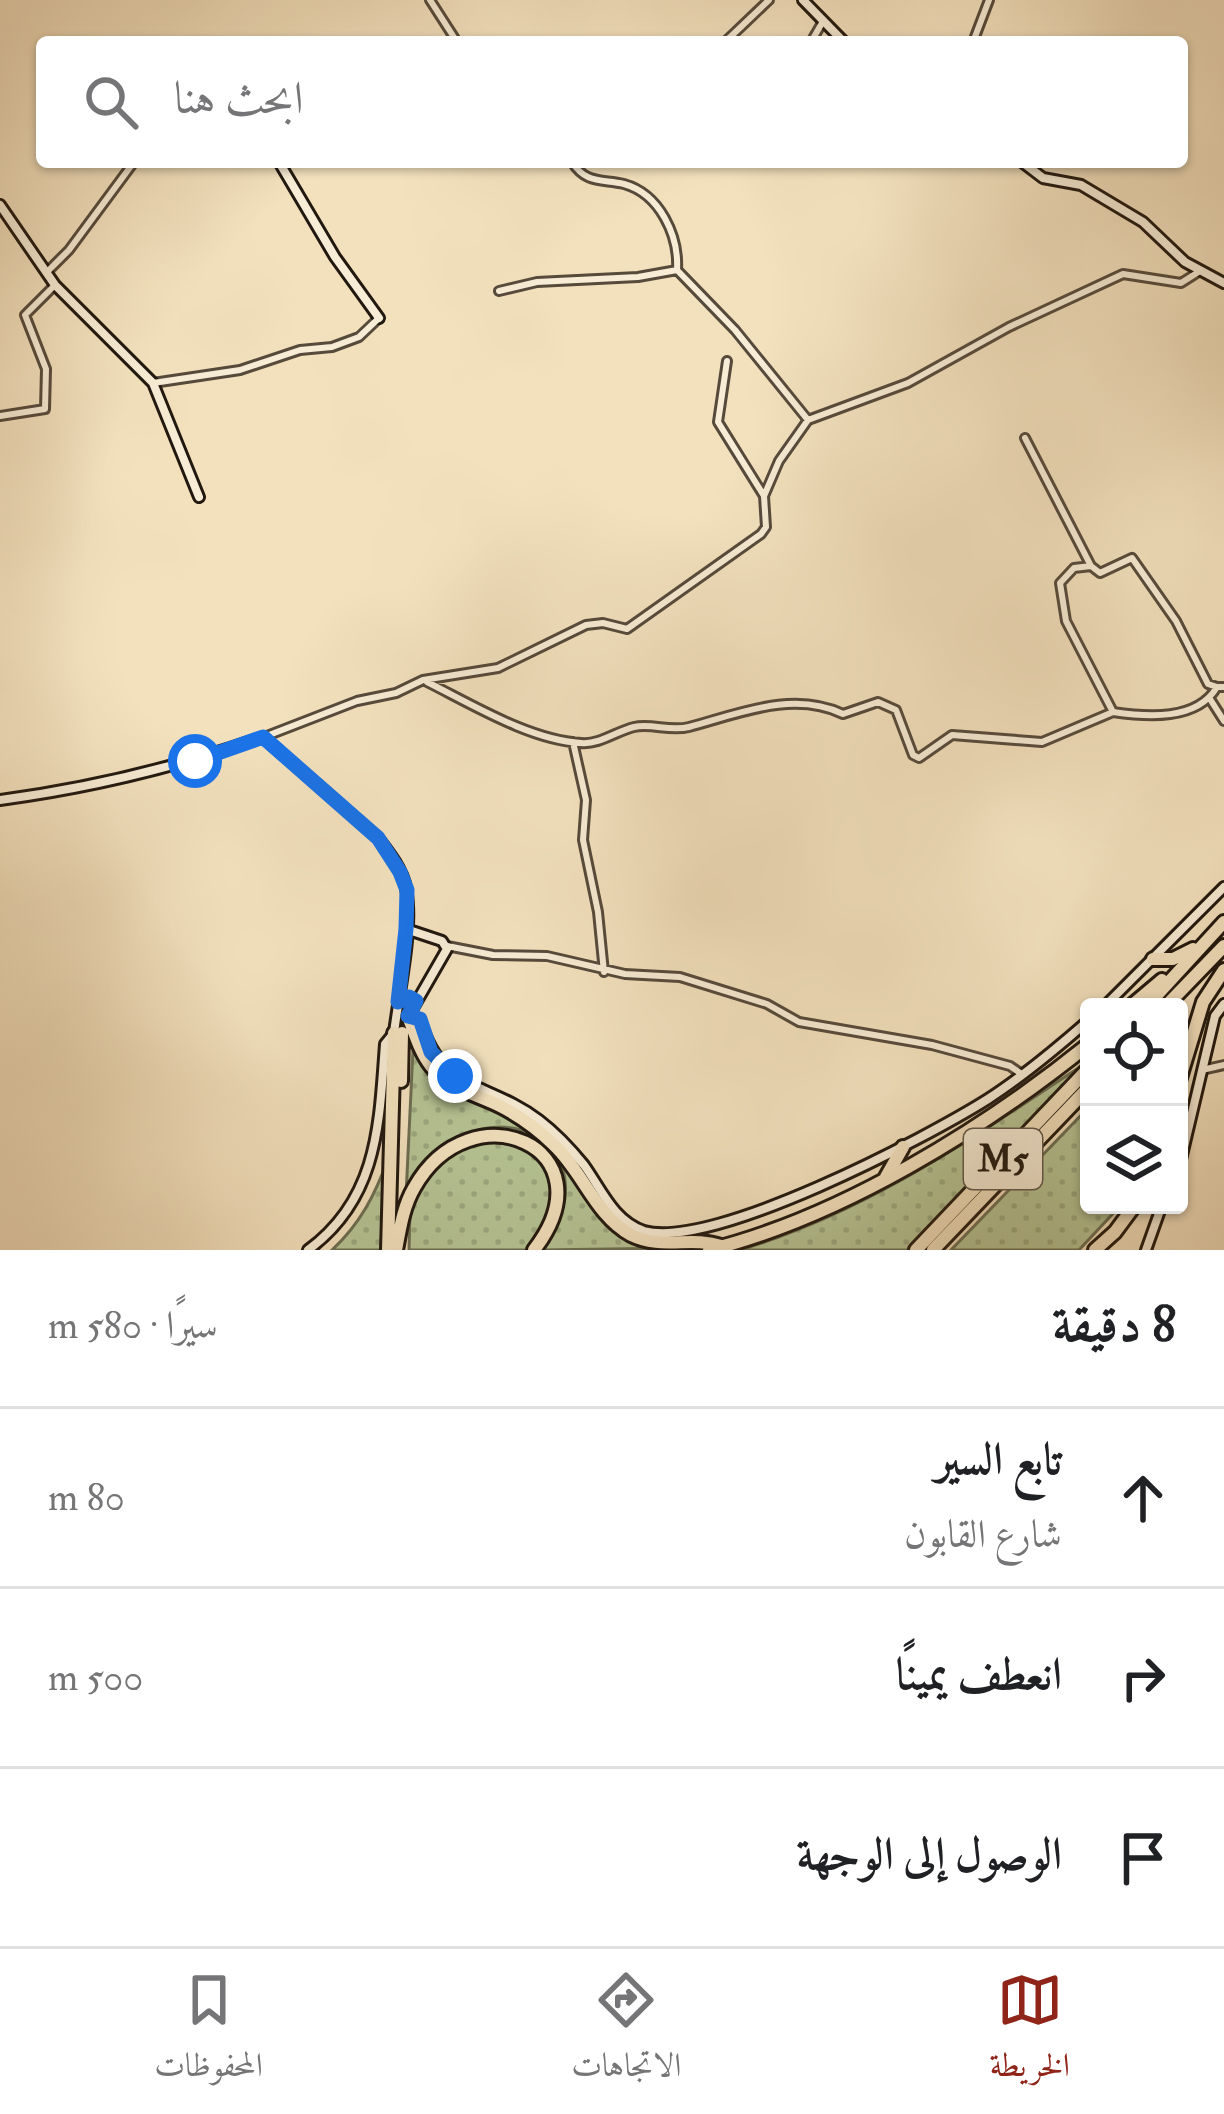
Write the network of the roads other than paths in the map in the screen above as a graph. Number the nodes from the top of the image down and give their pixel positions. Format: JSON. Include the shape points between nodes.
{"nodes":[{"id":1,"x":430,"y":0,"type":"edge"},
{"id":2,"x":769,"y":0,"type":"edge"},
{"id":3,"x":802,"y":0,"type":"edge"},
{"id":4,"x":988,"y":0,"type":"edge"},
{"id":5,"x":822,"y":23,"type":"junction"},
{"id":6,"x":453,"y":36,"type":"edge"},
{"id":7,"x":731,"y":36,"type":"edge"},
{"id":8,"x":814,"y":36,"type":"edge"},
{"id":9,"x":837,"y":36,"type":"edge"},
{"id":10,"x":975,"y":36,"type":"edge"},
{"id":11,"x":130,"y":168,"type":"edge"},
{"id":12,"x":283,"y":168,"type":"edge"},
{"id":13,"x":578,"y":168,"type":"edge"},
{"id":14,"x":1030,"y":168,"type":"edge"},
{"id":15,"x":0,"y":205,"type":"edge"},
{"id":16,"x":677,"y":271,"type":"junction"},
{"id":17,"x":1200,"y":271,"type":"junction"},
{"id":18,"x":46,"y":273,"type":"junction"},
{"id":19,"x":1224,"y":283,"type":"edge"},
{"id":20,"x":56,"y":285,"type":"junction"},
{"id":21,"x":499,"y":291,"type":"dead end"},
{"id":22,"x":379,"y":318,"type":"joint"},
{"id":23,"x":727,"y":361,"type":"dead end"},
{"id":24,"x":154,"y":383,"type":"junction"},
{"id":25,"x":0,"y":416,"type":"edge"},
{"id":26,"x":808,"y":420,"type":"junction"},
{"id":27,"x":1025,"y":438,"type":"dead end"},
{"id":28,"x":764,"y":496,"type":"junction"},
{"id":29,"x":199,"y":497,"type":"dead end"},
{"id":30,"x":1091,"y":566,"type":"junction"},
{"id":31,"x":423,"y":680,"type":"junction"},
{"id":32,"x":1220,"y":687,"type":"edge"},
{"id":33,"x":1210,"y":699,"type":"junction"},
{"id":34,"x":1113,"y":712,"type":"junction"},
{"id":35,"x":1224,"y":721,"type":"edge"},
{"id":36,"x":263,"y":737,"type":"junction"},
{"id":37,"x":573,"y":742,"type":"junction"},
{"id":38,"x":0,"y":800,"type":"edge"},
{"id":39,"x":1224,"y":887,"type":"edge"},
{"id":40,"x":1224,"y":922,"type":"edge"},
{"id":41,"x":406,"y":929,"type":"junction"},
{"id":42,"x":1209,"y":938,"type":"junction"},
{"id":43,"x":447,"y":946,"type":"junction"},
{"id":44,"x":1224,"y":946,"type":"edge"},
{"id":45,"x":1154,"y":959,"type":"junction"},
{"id":46,"x":1183,"y":966,"type":"junction"},
{"id":47,"x":1224,"y":970,"type":"edge"},
{"id":48,"x":604,"y":972,"type":"junction"},
{"id":49,"x":1113,"y":998,"type":"edge"},
{"id":50,"x":1142,"y":998,"type":"edge"},
{"id":51,"x":1154,"y":998,"type":"edge"},
{"id":52,"x":1174,"y":998,"type":"edge"},
{"id":53,"x":416,"y":1001,"type":"junction"},
{"id":54,"x":398,"y":1002,"type":"junction"},
{"id":55,"x":1224,"y":1004,"type":"edge"},
{"id":56,"x":408,"y":1016,"type":"junction"},
{"id":57,"x":1080,"y":1028,"type":"edge"},
{"id":58,"x":398,"y":1033,"type":"junction"},
{"id":59,"x":1080,"y":1051,"type":"edge"},
{"id":60,"x":1188,"y":1051,"type":"edge"},
{"id":61,"x":1224,"y":1065,"type":"edge"},
{"id":62,"x":1202,"y":1070,"type":"junction"},
{"id":63,"x":1023,"y":1075,"type":"junction"},
{"id":64,"x":1080,"y":1077,"type":"edge"},
{"id":65,"x":1080,"y":1097,"type":"edge"},
{"id":66,"x":1188,"y":1130,"type":"edge"},
{"id":67,"x":903,"y":1147,"type":"junction"},
{"id":68,"x":885,"y":1177,"type":"junction"},
{"id":69,"x":1128,"y":1214,"type":"edge"},
{"id":70,"x":1159,"y":1214,"type":"edge"},
{"id":71,"x":716,"y":1248,"type":"edge"},
{"id":72,"x":308,"y":1250,"type":"edge"},
{"id":73,"x":394,"y":1250,"type":"edge"},
{"id":74,"x":534,"y":1250,"type":"edge"},
{"id":75,"x":916,"y":1250,"type":"edge"},
{"id":76,"x":933,"y":1250,"type":"edge"},
{"id":77,"x":1095,"y":1250,"type":"edge"},
{"id":78,"x":1146,"y":1250,"type":"edge"}],
"edges":[{"from":1,"to":6,"type":"street"},
{"from":2,"to":7,"type":"street"},
{"from":3,"to":5,"type":"street"},
{"from":4,"to":10,"type":"street"},
{"from":5,"to":8,"type":"street"},
{"from":5,"to":9,"type":"street"},
{"from":11,"to":18,"type":"street"},
{"from":12,"to":22,"type":"street"},
{"from":13,"to":16,"type":"street","via":[[648,199],[672,231]]},
{"from":14,"to":17,"type":"street","via":[[1081,185]]},
{"from":15,"to":18,"type":"street"},
{"from":16,"to":21,"type":"street"},
{"from":16,"to":26,"type":"street"},
{"from":17,"to":19,"type":"street"},
{"from":17,"to":26,"type":"street","via":[[1181,283],[1123,274],[908,383]]},
{"from":18,"to":20,"type":"street"},
{"from":20,"to":24,"type":"street"},
{"from":20,"to":25,"type":"street","via":[[26,315],[46,369],[45,409]]},
{"from":22,"to":24,"type":"street","via":[[332,347]]},
{"from":23,"to":28,"type":"street","via":[[718,422]]},
{"from":24,"to":29,"type":"street"},
{"from":26,"to":28,"type":"street"},
{"from":27,"to":30,"type":"street"},
{"from":28,"to":31,"type":"street","via":[[761,535],[627,629],[586,626],[499,668]]},
{"from":30,"to":32,"type":"street","via":[[1100,573],[1132,558],[1208,684]]},
{"from":30,"to":34,"type":"street","via":[[1074,568],[1060,583],[1066,621]]},
{"from":31,"to":36,"type":"street"},
{"from":31,"to":37,"type":"street","via":[[526,732]]},
{"from":32,"to":33,"type":"street"},
{"from":33,"to":34,"type":"street","via":[[1149,718]]},
{"from":33,"to":35,"type":"street"},
{"from":34,"to":37,"type":"street","via":[[1042,742],[952,735],[919,758],[896,710],[878,702],[842,713],[822,704],[775,705],[691,727],[639,725]]},
{"from":36,"to":38,"type":"street","via":[[195,761]]},
{"from":36,"to":41,"type":"street","via":[[378,838],[407,890]]},
{"from":37,"to":48,"type":"street"},
{"from":39,"to":45,"type":"street"},
{"from":40,"to":42,"type":"highway"},
{"from":41,"to":43,"type":"street"},
{"from":41,"to":54,"type":"street"},
{"from":42,"to":45,"type":"highway","via":[[1173,959]]},
{"from":42,"to":46,"type":"highway"},
{"from":43,"to":48,"type":"street","via":[[547,956]]},
{"from":43,"to":53,"type":"street"},
{"from":44,"to":52,"type":"highway"},
{"from":45,"to":49,"type":"street"},
{"from":46,"to":50,"type":"highway"},
{"from":46,"to":51,"type":"highway"},
{"from":47,"to":60,"type":"highway","via":[[1203,1002]]},
{"from":48,"to":63,"type":"street","via":[[680,976],[800,1022],[898,1037]]},
{"from":53,"to":54,"type":"street"},
{"from":53,"to":56,"type":"street"},
{"from":54,"to":58,"type":"street"},
{"from":55,"to":62,"type":"street"},
{"from":56,"to":58,"type":"street"},
{"from":56,"to":67,"type":"street","via":[[420,1019],[448,1071],[539,1121],[620,1217],[648,1232],[736,1221]]},
{"from":56,"to":71,"type":"highway","via":[[437,1073],[545,1137],[618,1226],[657,1243]]},
{"from":57,"to":63,"type":"street"},
{"from":58,"to":72,"type":"street","via":[[385,1044],[377,1139],[364,1184]]},
{"from":58,"to":73,"type":"highway"},
{"from":59,"to":68,"type":"highway","via":[[946,1148]]},
{"from":61,"to":62,"type":"street"},
{"from":62,"to":66,"type":"street"},
{"from":63,"to":67,"type":"street"},
{"from":64,"to":75,"type":"highway","number":"M5"},
{"from":65,"to":76,"type":"highway","number":"M5"},
{"from":67,"to":68,"type":"highway"},
{"from":68,"to":71,"type":"highway","via":[[778,1229]]},
{"from":69,"to":77,"type":"highway"},
{"from":70,"to":78,"type":"street"},
{"from":73,"to":74,"type":"highway","via":[[408,1200],[432,1163],[467,1140],[505,1134],[540,1150],[555,1177],[554,1210]]}]}
